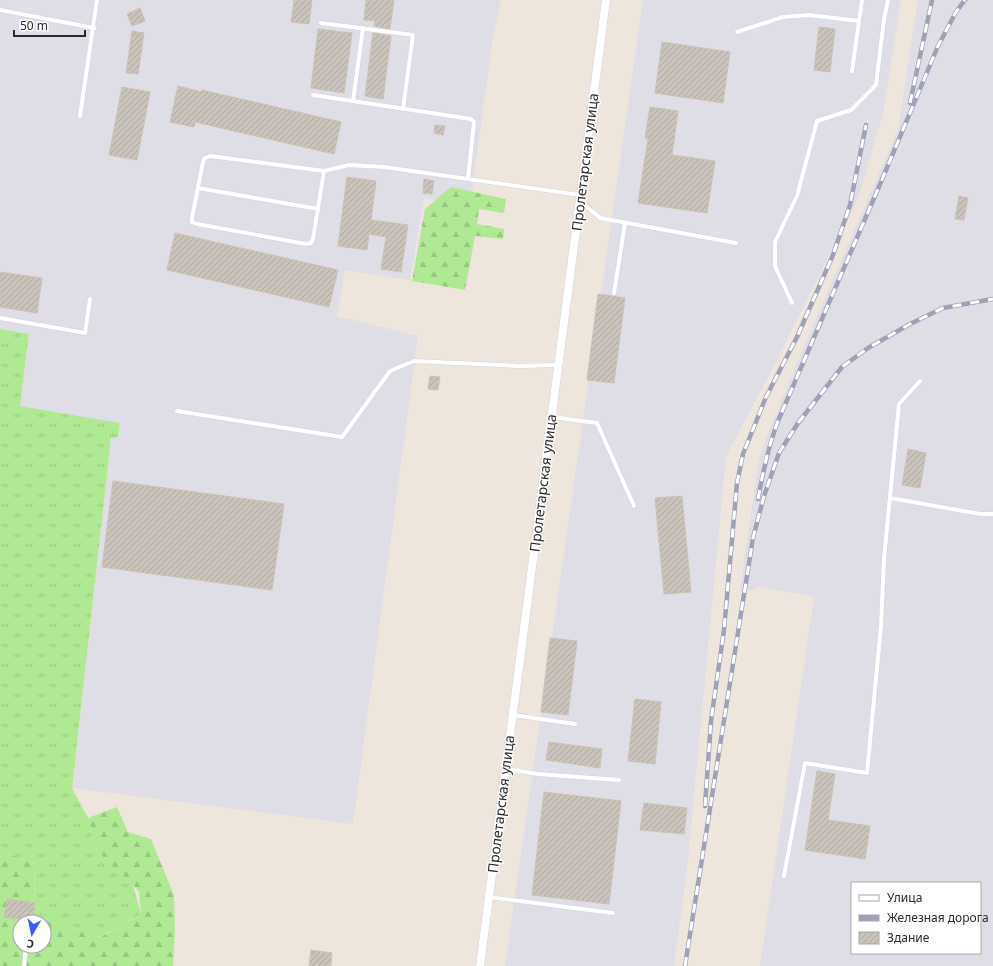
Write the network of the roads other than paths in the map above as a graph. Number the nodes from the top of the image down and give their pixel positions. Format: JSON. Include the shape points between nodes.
{"nodes":[{"id":1,"x":98,"y":0,"type":"edge"},
{"id":2,"x":606,"y":0,"type":"edge"},
{"id":3,"x":862,"y":0,"type":"edge"},
{"id":4,"x":888,"y":0,"type":"edge"},
{"id":5,"x":0,"y":10,"type":"edge"},
{"id":6,"x":859,"y":21,"type":"junction"},
{"id":7,"x":321,"y":22,"type":"dead end"},
{"id":8,"x":94,"y":28,"type":"junction"},
{"id":9,"x":363,"y":28,"type":"junction"},
{"id":10,"x":737,"y":32,"type":"dead end"},
{"id":11,"x":852,"y":72,"type":"dead end"},
{"id":12,"x":313,"y":95,"type":"dead end"},
{"id":13,"x":353,"y":101,"type":"junction"},
{"id":14,"x":403,"y":109,"type":"junction"},
{"id":15,"x":80,"y":116,"type":"dead end"},
{"id":16,"x":324,"y":171,"type":"junction"},
{"id":17,"x":468,"y":179,"type":"junction"},
{"id":18,"x":198,"y":188,"type":"junction"},
{"id":19,"x":580,"y":198,"type":"junction"},
{"id":20,"x":318,"y":209,"type":"junction"},
{"id":21,"x":625,"y":223,"type":"junction"},
{"id":22,"x":736,"y":242,"type":"dead end"},
{"id":23,"x":614,"y":293,"type":"dead end"},
{"id":24,"x":90,"y":299,"type":"dead end"},
{"id":25,"x":792,"y":303,"type":"dead end"},
{"id":26,"x":0,"y":318,"type":"edge"},
{"id":27,"x":558,"y":365,"type":"junction"},
{"id":28,"x":920,"y":381,"type":"dead end"},
{"id":29,"x":177,"y":411,"type":"dead end"},
{"id":30,"x":552,"y":417,"type":"junction"},
{"id":31,"x":890,"y":498,"type":"junction"},
{"id":32,"x":634,"y":506,"type":"dead end"},
{"id":33,"x":993,"y":514,"type":"edge"},
{"id":34,"x":513,"y":715,"type":"junction"},
{"id":35,"x":576,"y":724,"type":"dead end"},
{"id":36,"x":506,"y":769,"type":"junction"},
{"id":37,"x":619,"y":780,"type":"dead end"},
{"id":38,"x":784,"y":876,"type":"dead end"},
{"id":39,"x":489,"y":897,"type":"junction"},
{"id":40,"x":613,"y":913,"type":"dead end"},
{"id":41,"x":25,"y":954,"type":"edge"},
{"id":42,"x":24,"y":966,"type":"edge"},
{"id":43,"x":480,"y":966,"type":"edge"}],
"edges":[{"from":1,"to":8,"type":"lane"},
{"from":2,"to":19,"type":"street","name":"Пролетарская улица"},
{"from":3,"to":6,"type":"lane"},
{"from":4,"to":25,"type":"lane","via":[[876,85],[851,110],[817,121],[797,196],[775,242],[775,266]]},
{"from":5,"to":8,"type":"lane"},
{"from":6,"to":10,"type":"lane","via":[[809,15],[783,17]]},
{"from":6,"to":11,"type":"lane"},
{"from":7,"to":9,"type":"lane"},
{"from":8,"to":15,"type":"lane"},
{"from":9,"to":13,"type":"lane"},
{"from":9,"to":14,"type":"lane","via":[[413,35]]},
{"from":12,"to":13,"type":"lane"},
{"from":13,"to":14,"type":"lane"},
{"from":14,"to":17,"type":"lane","via":[[474,120]]},
{"from":16,"to":17,"type":"lane","via":[[349,165],[377,166]]},
{"from":16,"to":18,"type":"lane","via":[[210,156],[203,162]]},
{"from":16,"to":20,"type":"lane"},
{"from":17,"to":19,"type":"lane"},
{"from":18,"to":20,"type":"lane"},
{"from":18,"to":20,"type":"lane","via":[[192,222],[306,244],[311,243],[313,239]]},
{"from":19,"to":21,"type":"lane","via":[[600,218]]},
{"from":19,"to":27,"type":"street","name":"Пролетарская улица"},
{"from":21,"to":22,"type":"lane"},
{"from":21,"to":23,"type":"lane"},
{"from":24,"to":26,"type":"lane","via":[[85,333]]},
{"from":27,"to":29,"type":"lane","via":[[518,366],[414,361],[390,372],[342,437]]},
{"from":27,"to":30,"type":"street","name":"Пролетарская улица"},
{"from":28,"to":31,"type":"lane","via":[[899,404]]},
{"from":30,"to":32,"type":"lane","via":[[597,423]]},
{"from":30,"to":34,"type":"street","name":"Пролетарская улица"},
{"from":31,"to":33,"type":"lane"},
{"from":31,"to":38,"type":"lane","via":[[868,773],[805,763]]},
{"from":34,"to":35,"type":"lane"},
{"from":34,"to":36,"type":"street","name":"Пролетарская улица"},
{"from":36,"to":37,"type":"lane"},
{"from":36,"to":39,"type":"street","name":"Пролетарская улица"},
{"from":39,"to":40,"type":"lane"},
{"from":39,"to":43,"type":"street","name":"Пролетарская улица"},
{"from":41,"to":42,"type":"lane"}]}
